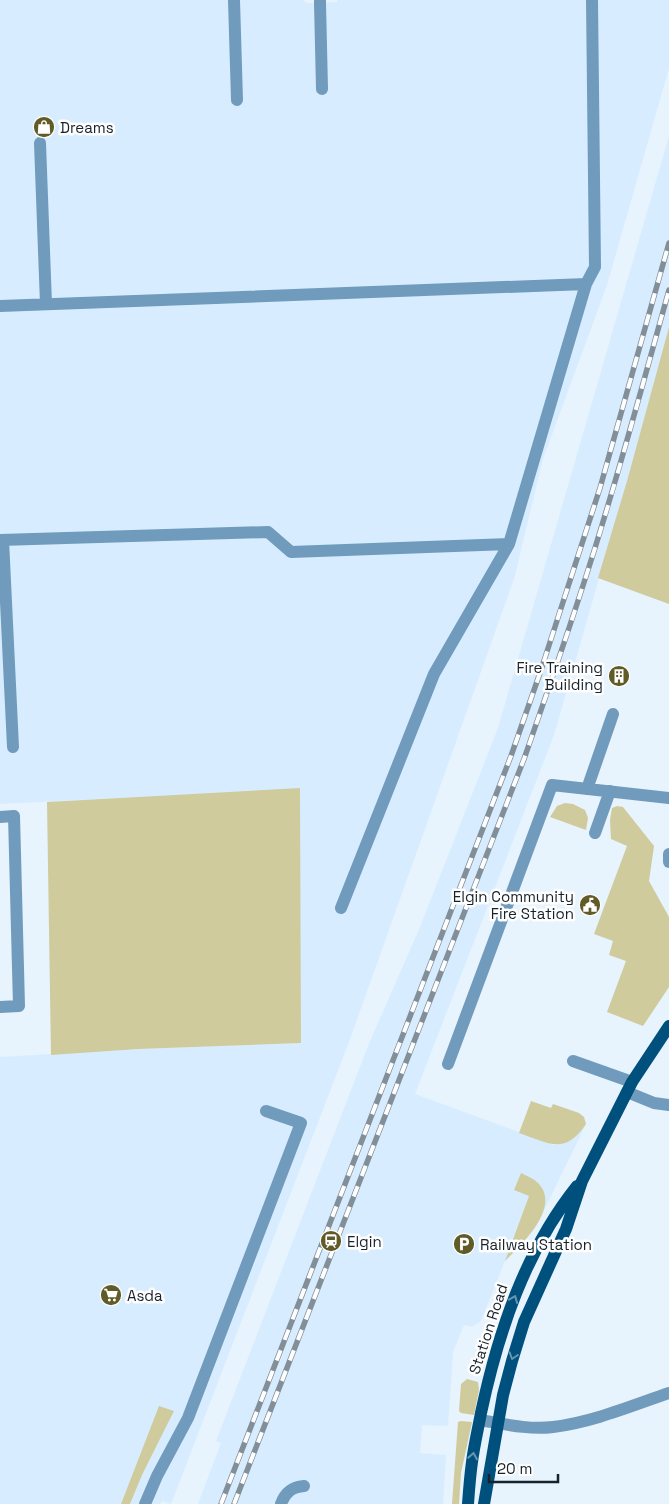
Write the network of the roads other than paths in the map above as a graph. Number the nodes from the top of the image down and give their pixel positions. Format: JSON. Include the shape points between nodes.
{"nodes":[{"id":1,"x":234,"y":0,"type":"edge"},
{"id":2,"x":592,"y":0,"type":"edge"},
{"id":3,"x":320,"y":1,"type":"edge"},
{"id":4,"x":322,"y":89,"type":"dead end"},
{"id":5,"x":237,"y":100,"type":"dead end"},
{"id":6,"x":40,"y":143,"type":"dead end"},
{"id":7,"x":586,"y":284,"type":"junction"},
{"id":8,"x":46,"y":304,"type":"junction"},
{"id":9,"x":0,"y":306,"type":"edge"},
{"id":10,"x":2,"y":540,"type":"edge"},
{"id":11,"x":509,"y":544,"type":"junction"},
{"id":12,"x":613,"y":714,"type":"dead end"},
{"id":13,"x":13,"y":748,"type":"dead end"},
{"id":14,"x":587,"y":789,"type":"junction"},
{"id":15,"x":610,"y":791,"type":"junction"},
{"id":16,"x":669,"y":798,"type":"edge"},
{"id":17,"x":0,"y":816,"type":"edge"},
{"id":18,"x":594,"y":833,"type":"dead end"},
{"id":19,"x":669,"y":854,"type":"edge"},
{"id":20,"x":669,"y":862,"type":"edge"},
{"id":21,"x":341,"y":908,"type":"dead end"},
{"id":22,"x":0,"y":1007,"type":"edge"},
{"id":23,"x":669,"y":1026,"type":"edge"},
{"id":24,"x":573,"y":1061,"type":"dead end"},
{"id":25,"x":448,"y":1064,"type":"dead end"},
{"id":26,"x":630,"y":1087,"type":"junction"},
{"id":27,"x":669,"y":1105,"type":"edge"},
{"id":28,"x":266,"y":1111,"type":"dead end"},
{"id":29,"x":582,"y":1181,"type":"junction"},
{"id":30,"x":669,"y":1393,"type":"edge"},
{"id":31,"x":480,"y":1420,"type":"junction"},
{"id":32,"x":498,"y":1423,"type":"junction"},
{"id":33,"x":304,"y":1486,"type":"dead end"},
{"id":34,"x":146,"y":1504,"type":"edge"},
{"id":35,"x":281,"y":1504,"type":"edge"},
{"id":36,"x":468,"y":1504,"type":"edge"},
{"id":37,"x":484,"y":1504,"type":"edge"}],
"edges":[{"from":1,"to":5,"type":"street"},
{"from":2,"to":7,"type":"street","via":[[595,267]]},
{"from":3,"to":4,"type":"street"},
{"from":6,"to":8,"type":"street"},
{"from":7,"to":8,"type":"street"},
{"from":7,"to":11,"type":"street"},
{"from":8,"to":9,"type":"street"},
{"from":10,"to":11,"type":"street","via":[[268,532],[291,552]]},
{"from":10,"to":13,"type":"street"},
{"from":11,"to":21,"type":"street","via":[[434,674]]},
{"from":12,"to":14,"type":"street"},
{"from":14,"to":15,"type":"street"},
{"from":14,"to":25,"type":"street","via":[[552,785]]},
{"from":15,"to":16,"type":"street"},
{"from":15,"to":18,"type":"street"},
{"from":17,"to":22,"type":"street","via":[[14,816],[18,1006]]},
{"from":19,"to":20,"type":"street"},
{"from":23,"to":26,"type":"main road","name":"Station Road"},
{"from":24,"to":26,"type":"street"},
{"from":26,"to":27,"type":"street","via":[[654,1103]]},
{"from":26,"to":29,"type":"main road","name":"Station Road"},
{"from":28,"to":34,"type":"street","via":[[301,1123],[188,1418],[156,1476]]},
{"from":31,"to":29,"type":"main road","name":"Station Road","one_way":true,"via":[[494,1354],[519,1287],[562,1204]]},
{"from":29,"to":32,"type":"main road","name":"Station Road","one_way":true,"via":[[566,1229],[524,1322]]},
{"from":30,"to":32,"type":"street","via":[[591,1420],[552,1427]]},
{"from":31,"to":32,"type":"street"},
{"from":36,"to":31,"type":"main road","name":"Station Road","one_way":true},
{"from":32,"to":37,"type":"main road","name":"Station Road"},
{"from":33,"to":35,"type":"street","via":[[290,1490],[283,1496]]}]}
